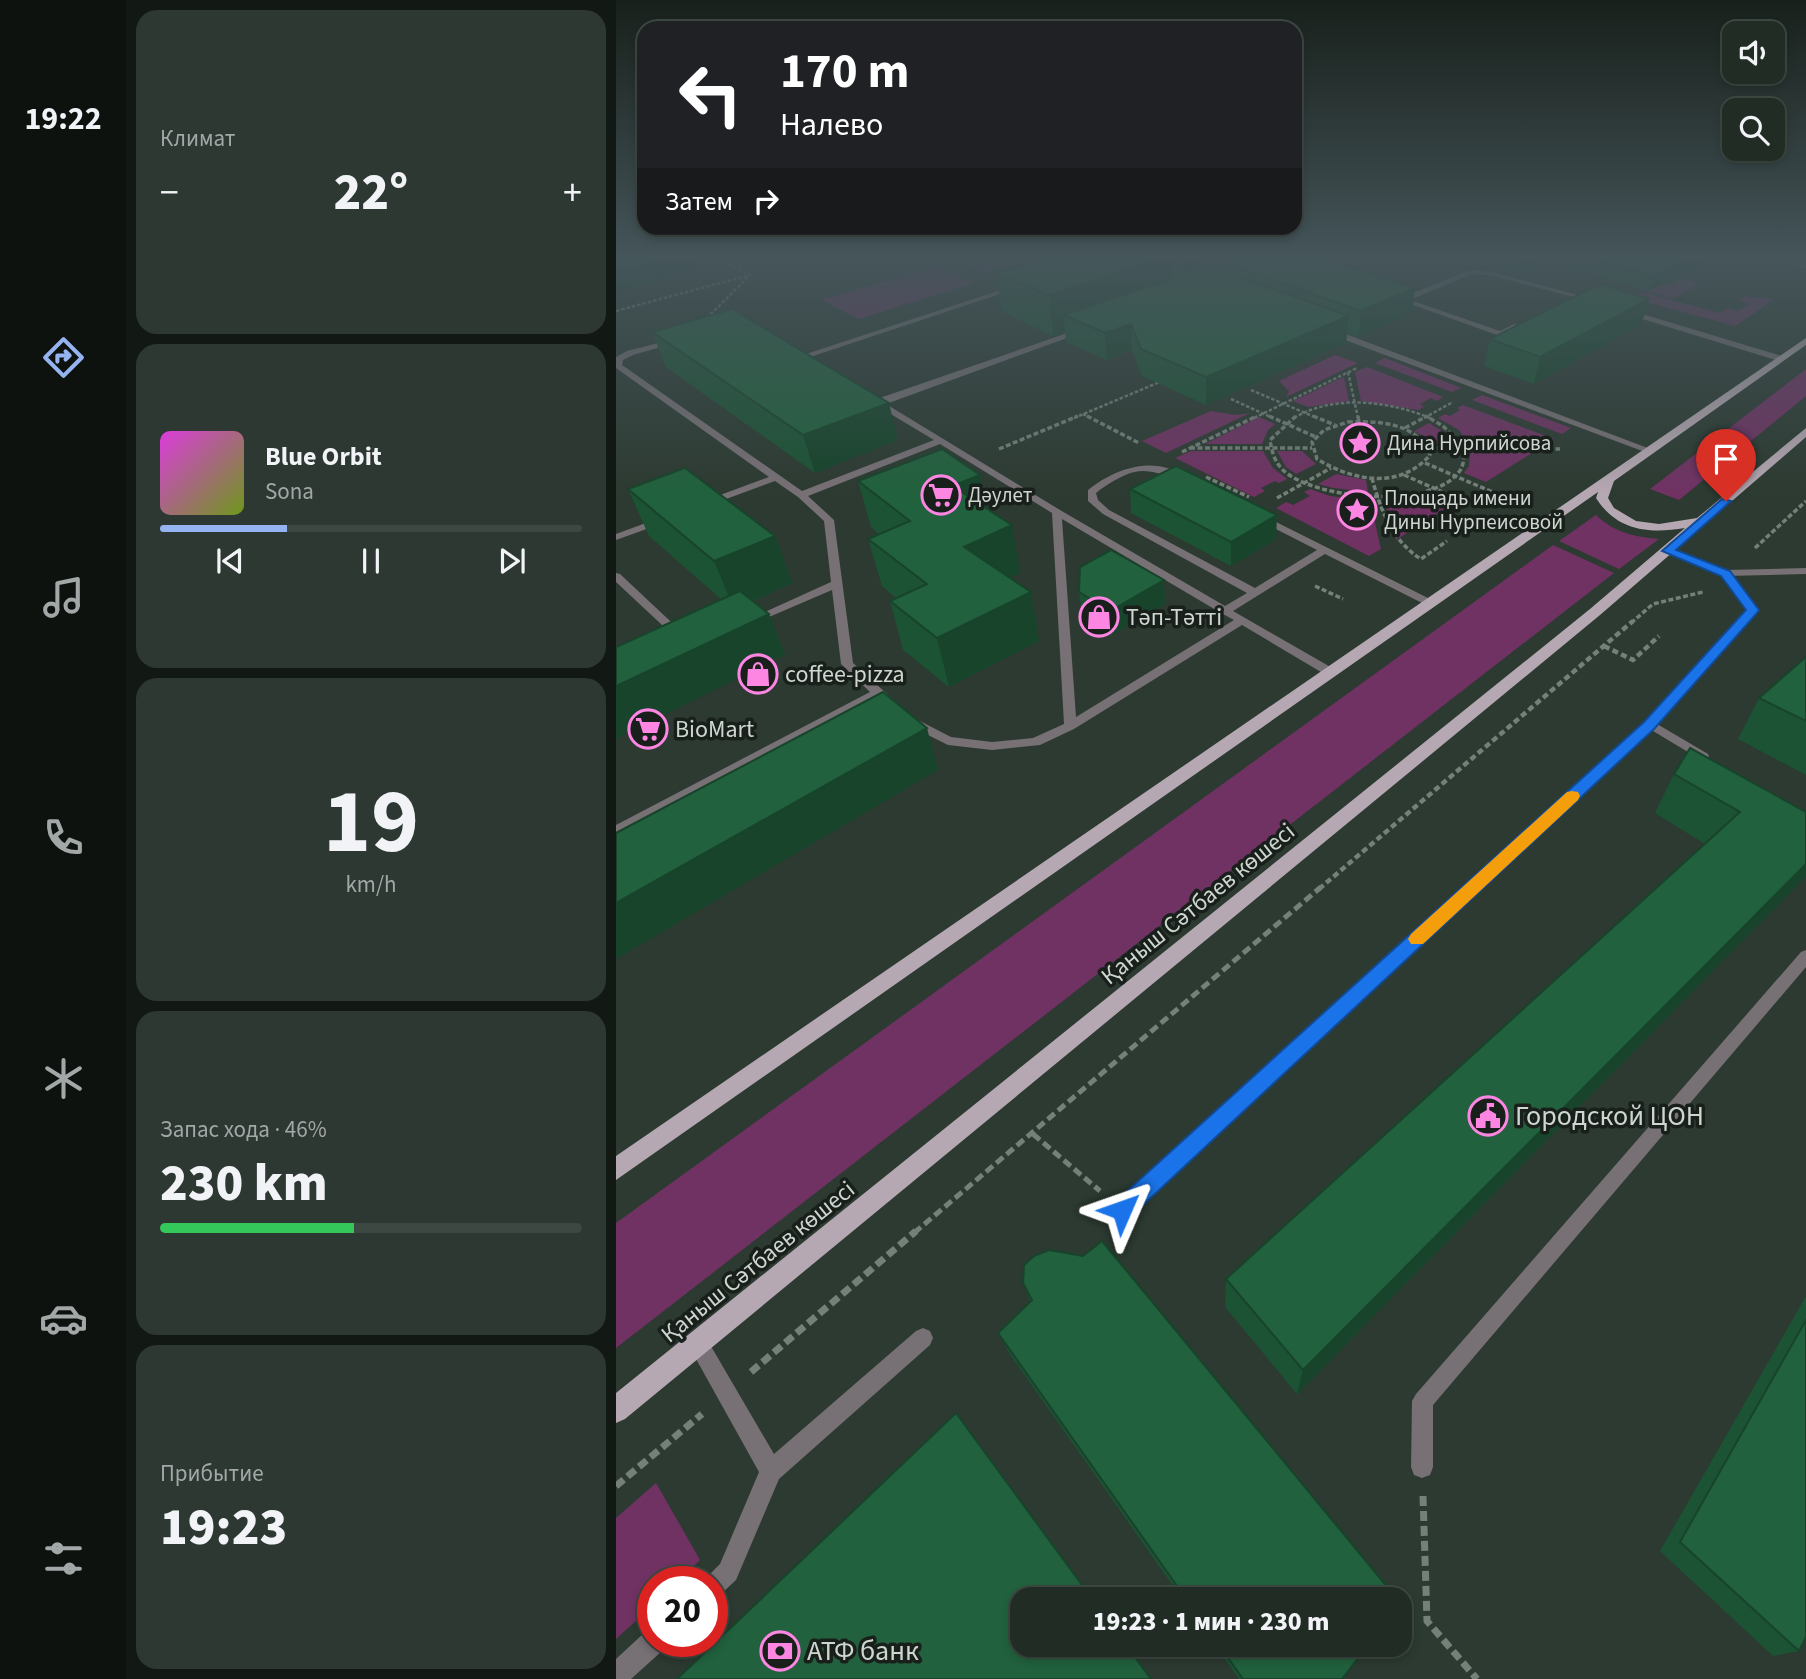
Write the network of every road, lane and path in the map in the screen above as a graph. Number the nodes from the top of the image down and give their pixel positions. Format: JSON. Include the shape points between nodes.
{"nodes":[{"id":1,"x":689,"y":337,"type":"edge"},
{"id":2,"x":861,"y":337,"type":"edge"},
{"id":3,"x":1065,"y":337,"type":"edge"},
{"id":4,"x":1345,"y":337,"type":"edge"},
{"id":5,"x":1711,"y":337,"type":"edge"},
{"id":6,"x":1806,"y":341,"type":"edge"},
{"id":7,"x":790,"y":351,"type":"edge"},
{"id":8,"x":1389,"y":354,"type":"junction"},
{"id":9,"x":801,"y":357,"type":"junction"},
{"id":10,"x":1782,"y":359,"type":"junction"},
{"id":11,"x":812,"y":364,"type":"edge"},
{"id":12,"x":617,"y":366,"type":"edge"},
{"id":13,"x":1348,"y":372,"type":"junction"},
{"id":14,"x":1170,"y":377,"type":"edge"},
{"id":15,"x":1480,"y":388,"type":"junction"},
{"id":16,"x":1251,"y":390,"type":"edge"},
{"id":17,"x":868,"y":397,"type":"edge"},
{"id":18,"x":1231,"y":399,"type":"edge"},
{"id":19,"x":879,"y":403,"type":"junction"},
{"id":20,"x":1283,"y":403,"type":"junction"},
{"id":21,"x":1354,"y":403,"type":"junction"},
{"id":22,"x":1304,"y":411,"type":"junction"},
{"id":23,"x":1262,"y":413,"type":"junction"},
{"id":24,"x":1083,"y":414,"type":"junction"},
{"id":25,"x":1428,"y":416,"type":"junction"},
{"id":26,"x":1283,"y":422,"type":"junction"},
{"id":27,"x":1359,"y":422,"type":"junction"},
{"id":28,"x":1336,"y":425,"type":"junction"},
{"id":29,"x":1405,"y":429,"type":"junction"},
{"id":30,"x":1806,"y":430,"type":"edge"},
{"id":31,"x":1316,"y":437,"type":"junction"},
{"id":32,"x":940,"y":441,"type":"junction"},
{"id":33,"x":1144,"y":446,"type":"dead end"},
{"id":34,"x":1189,"y":448,"type":"junction"},
{"id":35,"x":1269,"y":448,"type":"junction"},
{"id":36,"x":1312,"y":448,"type":"junction"},
{"id":37,"x":1429,"y":448,"type":"junction"},
{"id":38,"x":1465,"y":448,"type":"junction"},
{"id":39,"x":1560,"y":449,"type":"dead end"},
{"id":40,"x":1648,"y":450,"type":"junction"},
{"id":41,"x":1179,"y":453,"type":"dead end"},
{"id":42,"x":972,"y":460,"type":"junction"},
{"id":43,"x":1425,"y":463,"type":"junction"},
{"id":44,"x":1331,"y":468,"type":"junction"},
{"id":45,"x":1204,"y":475,"type":"dead end"},
{"id":46,"x":1403,"y":475,"type":"junction"},
{"id":47,"x":1455,"y":476,"type":"junction"},
{"id":48,"x":774,"y":478,"type":"junction"},
{"id":49,"x":1372,"y":478,"type":"junction"},
{"id":50,"x":1608,"y":480,"type":"junction"},
{"id":51,"x":1188,"y":481,"type":"edge"},
{"id":52,"x":1304,"y":483,"type":"junction"},
{"id":53,"x":1434,"y":488,"type":"junction"},
{"id":54,"x":1497,"y":494,"type":"dead end"},
{"id":55,"x":801,"y":495,"type":"junction"},
{"id":56,"x":1376,"y":497,"type":"junction"},
{"id":57,"x":1252,"y":499,"type":"edge"},
{"id":58,"x":1274,"y":499,"type":"dead end"},
{"id":59,"x":1806,"y":501,"type":"edge"},
{"id":60,"x":701,"y":505,"type":"edge"},
{"id":61,"x":1477,"y":507,"type":"dead end"},
{"id":62,"x":1057,"y":512,"type":"junction"},
{"id":63,"x":1250,"y":512,"type":"edge"},
{"id":64,"x":677,"y":514,"type":"edge"},
{"id":65,"x":1706,"y":519,"type":"junction"},
{"id":66,"x":616,"y":537,"type":"edge"},
{"id":67,"x":1447,"y":541,"type":"dead end"},
{"id":68,"x":1763,"y":541,"type":"dead end"},
{"id":69,"x":1325,"y":550,"type":"junction"},
{"id":70,"x":1668,"y":551,"type":"junction"},
{"id":71,"x":1806,"y":571,"type":"edge"},
{"id":72,"x":1726,"y":573,"type":"junction"},
{"id":73,"x":616,"y":576,"type":"edge"},
{"id":74,"x":837,"y":584,"type":"junction"},
{"id":75,"x":1254,"y":592,"type":"junction"},
{"id":76,"x":1430,"y":603,"type":"junction"},
{"id":77,"x":1225,"y":611,"type":"junction"},
{"id":78,"x":1241,"y":621,"type":"junction"},
{"id":79,"x":740,"y":626,"type":"edge"},
{"id":80,"x":1659,"y":636,"type":"dead end"},
{"id":81,"x":1604,"y":646,"type":"junction"},
{"id":82,"x":692,"y":647,"type":"edge"},
{"id":83,"x":1330,"y":672,"type":"junction"},
{"id":84,"x":877,"y":693,"type":"junction"},
{"id":85,"x":1649,"y":725,"type":"junction"},
{"id":86,"x":1070,"y":726,"type":"junction"},
{"id":87,"x":1710,"y":761,"type":"edge"},
{"id":88,"x":616,"y":831,"type":"edge"},
{"id":89,"x":1806,"y":956,"type":"edge"},
{"id":90,"x":1033,"y":1134,"type":"junction"},
{"id":91,"x":616,"y":1169,"type":"edge"},
{"id":92,"x":1122,"y":1210,"type":"joint"},
{"id":93,"x":923,"y":1338,"type":"dead end"},
{"id":94,"x":698,"y":1343,"type":"junction"},
{"id":95,"x":727,"y":1393,"type":"junction"},
{"id":96,"x":616,"y":1409,"type":"edge"},
{"id":97,"x":1422,"y":1468,"type":"joint"},
{"id":98,"x":771,"y":1471,"type":"junction"},
{"id":99,"x":616,"y":1486,"type":"edge"},
{"id":100,"x":728,"y":1572,"type":"edge"},
{"id":101,"x":637,"y":1657,"type":"edge"},
{"id":102,"x":616,"y":1676,"type":"edge"},
{"id":103,"x":1477,"y":1679,"type":"edge"}],
"edges":[{"from":1,"to":12,"type":"street","via":[[630,353],[619,359]]},
{"from":2,"to":9,"type":"street"},
{"from":3,"to":19,"type":"street"},
{"from":4,"to":8,"type":"street"},
{"from":5,"to":10,"type":"street"},
{"from":6,"to":10,"type":"main road"},
{"from":7,"to":9,"type":"street"},
{"from":8,"to":13,"type":"path"},
{"from":8,"to":15,"type":"street"},
{"from":9,"to":11,"type":"street"},
{"from":10,"to":40,"type":"main road"},
{"from":12,"to":48,"type":"street"},
{"from":13,"to":20,"type":"path"},
{"from":13,"to":21,"type":"path"},
{"from":14,"to":24,"type":"path"},
{"from":15,"to":25,"type":"path"},
{"from":15,"to":40,"type":"street"},
{"from":16,"to":20,"type":"path"},
{"from":17,"to":19,"type":"street"},
{"from":18,"to":23,"type":"path"},
{"from":19,"to":32,"type":"street"},
{"from":20,"to":22,"type":"path"},
{"from":20,"to":23,"type":"path"},
{"from":21,"to":22,"type":"path"},
{"from":21,"to":25,"type":"path"},
{"from":21,"to":27,"type":"path"},
{"from":22,"to":26,"type":"path"},
{"from":22,"to":28,"type":"path"},
{"from":23,"to":26,"type":"path"},
{"from":23,"to":34,"type":"path"},
{"from":24,"to":33,"type":"path"},
{"from":24,"to":42,"type":"path"},
{"from":25,"to":29,"type":"path"},
{"from":25,"to":38,"type":"path","via":[[1455,433]]},
{"from":26,"to":31,"type":"path"},
{"from":26,"to":35,"type":"path"},
{"from":27,"to":28,"type":"path"},
{"from":27,"to":29,"type":"path"},
{"from":28,"to":31,"type":"path"},
{"from":29,"to":37,"type":"path"},
{"from":30,"to":65,"type":"main road","name":"Қаныш Сәтбаев көшесі"},
{"from":31,"to":36,"type":"path"},
{"from":32,"to":42,"type":"street"},
{"from":32,"to":55,"type":"street"},
{"from":34,"to":35,"type":"path"},
{"from":34,"to":41,"type":"path"},
{"from":35,"to":36,"type":"path"},
{"from":35,"to":52,"type":"path","via":[[1273,459]]},
{"from":36,"to":44,"type":"path","via":[[1317,459]]},
{"from":37,"to":38,"type":"path"},
{"from":37,"to":43,"type":"path"},
{"from":38,"to":39,"type":"path"},
{"from":38,"to":47,"type":"path"},
{"from":40,"to":50,"type":"main road"},
{"from":42,"to":62,"type":"street"},
{"from":43,"to":46,"type":"path"},
{"from":43,"to":47,"type":"path"},
{"from":44,"to":49,"type":"path"},
{"from":44,"to":52,"type":"path"},
{"from":45,"to":57,"type":"path"},
{"from":46,"to":49,"type":"path"},
{"from":46,"to":53,"type":"path"},
{"from":47,"to":53,"type":"path"},
{"from":47,"to":54,"type":"path"},
{"from":48,"to":55,"type":"street"},
{"from":48,"to":60,"type":"street"},
{"from":49,"to":56,"type":"path"},
{"from":50,"to":65,"type":"main road","via":[[1602,498],[1607,509],[1625,521],[1652,529]]},
{"from":50,"to":76,"type":"main road"},
{"from":51,"to":75,"type":"street","via":[[1163,468],[1135,467],[1091,492],[1093,501],[1105,512]]},
{"from":52,"to":56,"type":"path","via":[[1325,491]]},
{"from":52,"to":58,"type":"path"},
{"from":53,"to":56,"type":"path"},
{"from":53,"to":61,"type":"path"},
{"from":55,"to":74,"type":"street","via":[[829,520]]},
{"from":56,"to":67,"type":"path","via":[[1408,554],[1421,559]]},
{"from":59,"to":68,"type":"path"},
{"from":62,"to":77,"type":"street"},
{"from":62,"to":86,"type":"street"},
{"from":63,"to":69,"type":"street"},
{"from":64,"to":66,"type":"street"},
{"from":65,"to":70,"type":"main road","name":"Қаныш Сәтбаев көшесі"},
{"from":69,"to":75,"type":"street"},
{"from":69,"to":76,"type":"street"},
{"from":70,"to":72,"type":"street"},
{"from":70,"to":94,"type":"main road","name":"Қаныш Сәтбаев көшесі"},
{"from":71,"to":72,"type":"street"},
{"from":72,"to":81,"type":"path","via":[[1700,595],[1653,604]]},
{"from":72,"to":85,"type":"street","via":[[1752,610]]},
{"from":73,"to":82,"type":"street"},
{"from":74,"to":79,"type":"street"},
{"from":74,"to":84,"type":"street","via":[[847,664]]},
{"from":75,"to":77,"type":"street"},
{"from":76,"to":83,"type":"main road"},
{"from":77,"to":78,"type":"street"},
{"from":78,"to":83,"type":"street"},
{"from":78,"to":86,"type":"street"},
{"from":80,"to":81,"type":"path","via":[[1633,660]]},
{"from":81,"to":90,"type":"path"},
{"from":83,"to":91,"type":"main road"},
{"from":84,"to":86,"type":"street","via":[[917,726],[948,741],[992,746],[1035,742]]},
{"from":84,"to":88,"type":"street"},
{"from":85,"to":87,"type":"street"},
{"from":85,"to":92,"type":"street"},
{"from":89,"to":97,"type":"street","via":[[1423,1401]]},
{"from":90,"to":92,"type":"path"},
{"from":90,"to":95,"type":"path"},
{"from":93,"to":98,"type":"street"},
{"from":94,"to":95,"type":"street"},
{"from":94,"to":96,"type":"main road","name":"Қаныш Сәтбаев көшесі"},
{"from":95,"to":98,"type":"street"},
{"from":95,"to":99,"type":"path"},
{"from":97,"to":103,"type":"path","via":[[1427,1621]]},
{"from":98,"to":100,"type":"street"},
{"from":101,"to":102,"type":"street"}]}
